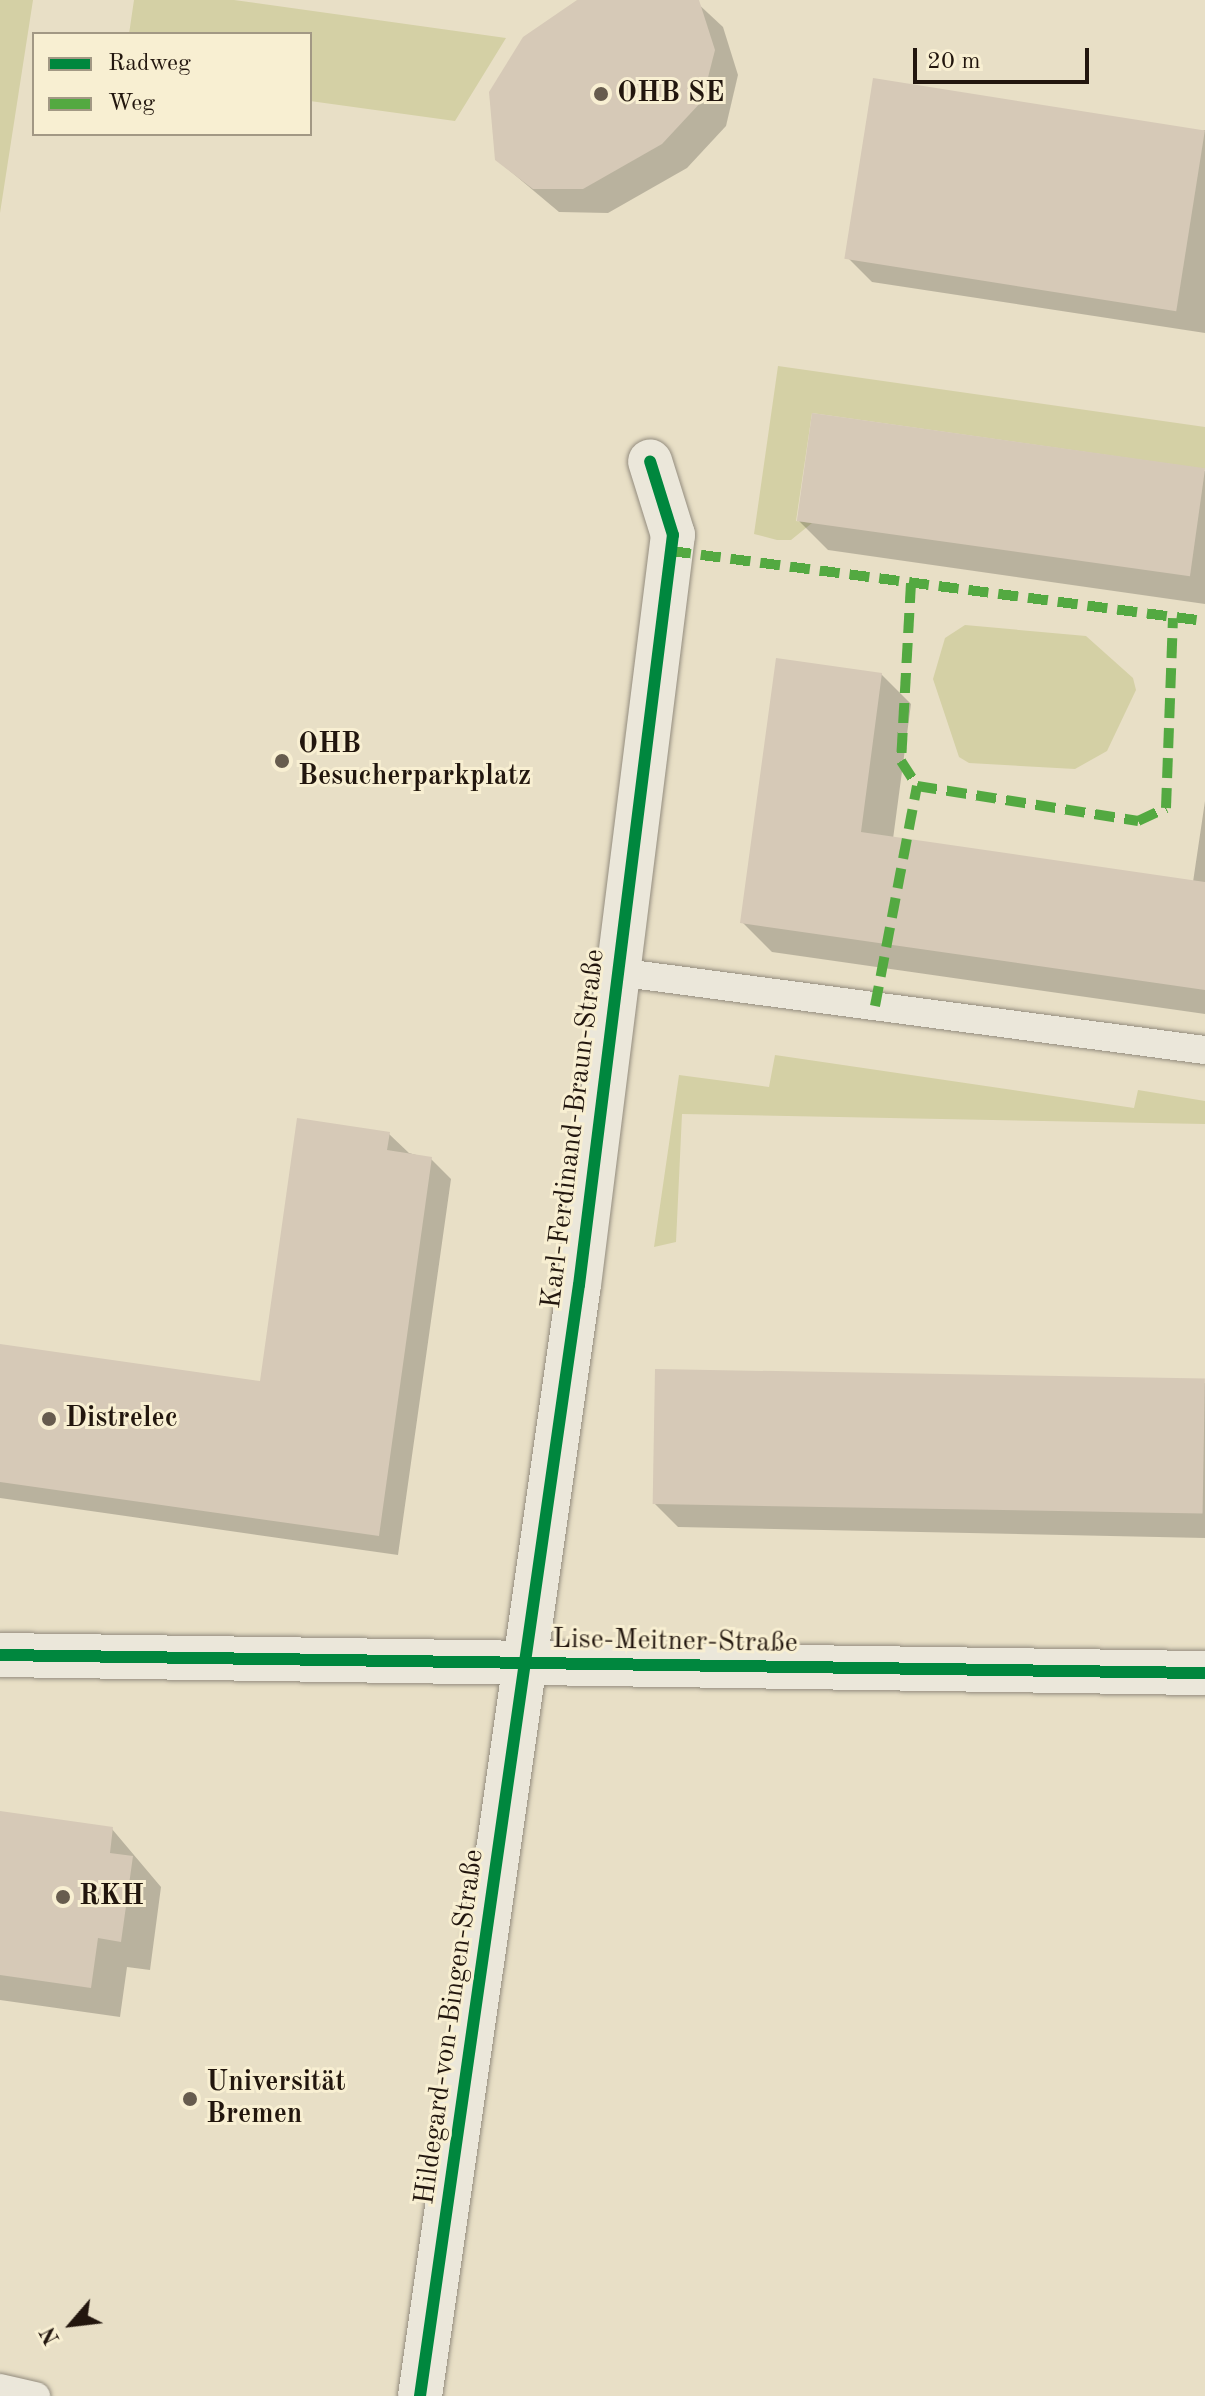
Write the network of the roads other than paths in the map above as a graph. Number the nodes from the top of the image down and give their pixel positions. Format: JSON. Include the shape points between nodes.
{"nodes":[{"id":1,"x":650,"y":461,"type":"dead end"},
{"id":2,"x":617,"y":972,"type":"junction"},
{"id":3,"x":1205,"y":1050,"type":"edge"},
{"id":4,"x":0,"y":1655,"type":"edge"},
{"id":5,"x":526,"y":1664,"type":"junction"},
{"id":6,"x":1205,"y":1673,"type":"edge"},
{"id":7,"x":0,"y":2388,"type":"edge"},
{"id":8,"x":36,"y":2396,"type":"edge"},
{"id":9,"x":420,"y":2396,"type":"edge"}],
"edges":[{"from":1,"to":2,"type":"street","name":"Karl-Ferdinand-Braun-Straße","via":[[673,535]]},
{"from":2,"to":3,"type":"lane"},
{"from":2,"to":5,"type":"street","name":"Karl-Ferdinand-Braun-Straße"},
{"from":4,"to":5,"type":"street","name":"Lise-Meitner-Straße"},
{"from":5,"to":6,"type":"street","name":"Lise-Meitner-Straße"},
{"from":5,"to":9,"type":"street","name":"Hildegard-von-Bingen-Straße"},
{"from":7,"to":8,"type":"lane"}]}
